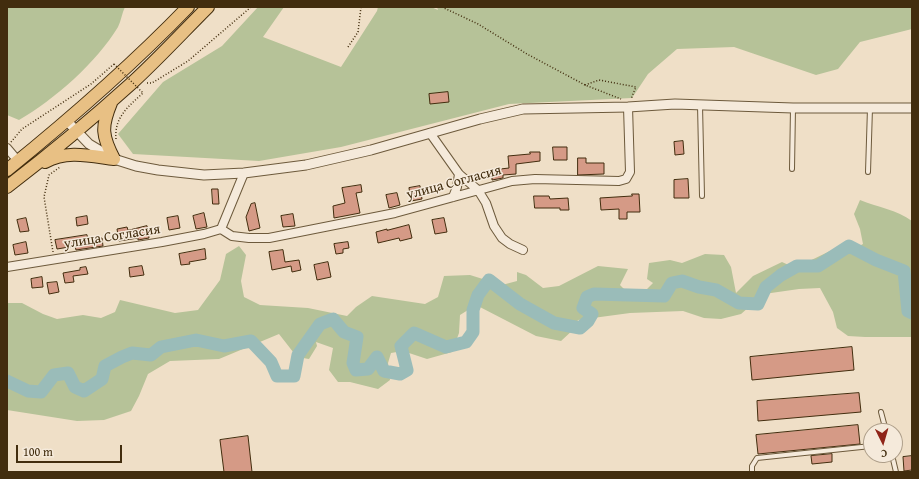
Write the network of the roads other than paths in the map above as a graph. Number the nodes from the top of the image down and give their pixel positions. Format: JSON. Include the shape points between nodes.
{"nodes":[{"id":1,"x":188,"y":7,"type":"edge"},
{"id":2,"x":208,"y":7,"type":"edge"},
{"id":3,"x":112,"y":100,"type":"junction"},
{"id":4,"x":626,"y":104,"type":"junction"},
{"id":5,"x":700,"y":104,"type":"junction"},
{"id":6,"x":792,"y":108,"type":"junction"},
{"id":7,"x":870,"y":108,"type":"junction"},
{"id":8,"x":912,"y":108,"type":"edge"},
{"id":9,"x":68,"y":121,"type":"junction"},
{"id":10,"x":77,"y":131,"type":"junction"},
{"id":11,"x":430,"y":133,"type":"junction"},
{"id":12,"x":7,"y":147,"type":"edge"},
{"id":13,"x":114,"y":159,"type":"junction"},
{"id":14,"x":18,"y":161,"type":"junction"},
{"id":15,"x":792,"y":169,"type":"dead end"},
{"id":16,"x":7,"y":170,"type":"edge"},
{"id":17,"x":868,"y":172,"type":"dead end"},
{"id":18,"x":244,"y":173,"type":"junction"},
{"id":19,"x":459,"y":174,"type":"junction"},
{"id":20,"x":23,"y":175,"type":"junction"},
{"id":21,"x":7,"y":187,"type":"edge"},
{"id":22,"x":478,"y":190,"type":"junction"},
{"id":23,"x":702,"y":196,"type":"dead end"},
{"id":24,"x":453,"y":197,"type":"junction"},
{"id":25,"x":221,"y":229,"type":"junction"},
{"id":26,"x":523,"y":250,"type":"dead end"},
{"id":27,"x":7,"y":267,"type":"edge"},
{"id":28,"x":881,"y":412,"type":"dead end"},
{"id":29,"x":884,"y":423,"type":"edge"},
{"id":30,"x":863,"y":447,"type":"edge"},
{"id":31,"x":752,"y":472,"type":"edge"}],
"edges":[{"from":1,"to":9,"type":"main road"},
{"from":2,"to":3,"type":"main road"},
{"from":3,"to":10,"type":"main road"},
{"from":3,"to":13,"type":"main road","via":[[105,118],[104,133]]},
{"from":4,"to":5,"type":"street"},
{"from":4,"to":11,"type":"street","via":[[523,109]]},
{"from":4,"to":22,"type":"street","name":"улица Согласия","via":[[630,172],[626,179],[535,179],[512,181]]},
{"from":5,"to":6,"type":"street"},
{"from":5,"to":23,"type":"lane"},
{"from":6,"to":7,"type":"street"},
{"from":6,"to":15,"type":"lane"},
{"from":7,"to":8,"type":"street"},
{"from":7,"to":17,"type":"lane"},
{"from":9,"to":10,"type":"street"},
{"from":9,"to":14,"type":"main road"},
{"from":10,"to":13,"type":"street","via":[[89,144]]},
{"from":10,"to":20,"type":"main road"},
{"from":11,"to":18,"type":"street","via":[[306,165]]},
{"from":11,"to":19,"type":"street"},
{"from":12,"to":14,"type":"street"},
{"from":13,"to":18,"type":"street","via":[[136,166],[182,173]]},
{"from":13,"to":20,"type":"main road","via":[[67,154],[52,158]]},
{"from":14,"to":16,"type":"main road"},
{"from":18,"to":25,"type":"street"},
{"from":19,"to":22,"type":"street"},
{"from":19,"to":24,"type":"street"},
{"from":20,"to":21,"type":"main road"},
{"from":22,"to":24,"type":"street","name":"улица Согласия"},
{"from":22,"to":26,"type":"street","via":[[502,238]]},
{"from":24,"to":25,"type":"street","name":"улица Согласия","via":[[395,213],[269,238],[232,236]]},
{"from":25,"to":27,"type":"street","name":"улица Согласия","via":[[162,242]]},
{"from":28,"to":29,"type":"lane"},
{"from":30,"to":31,"type":"lane","via":[[758,458],[752,466]]}]}
